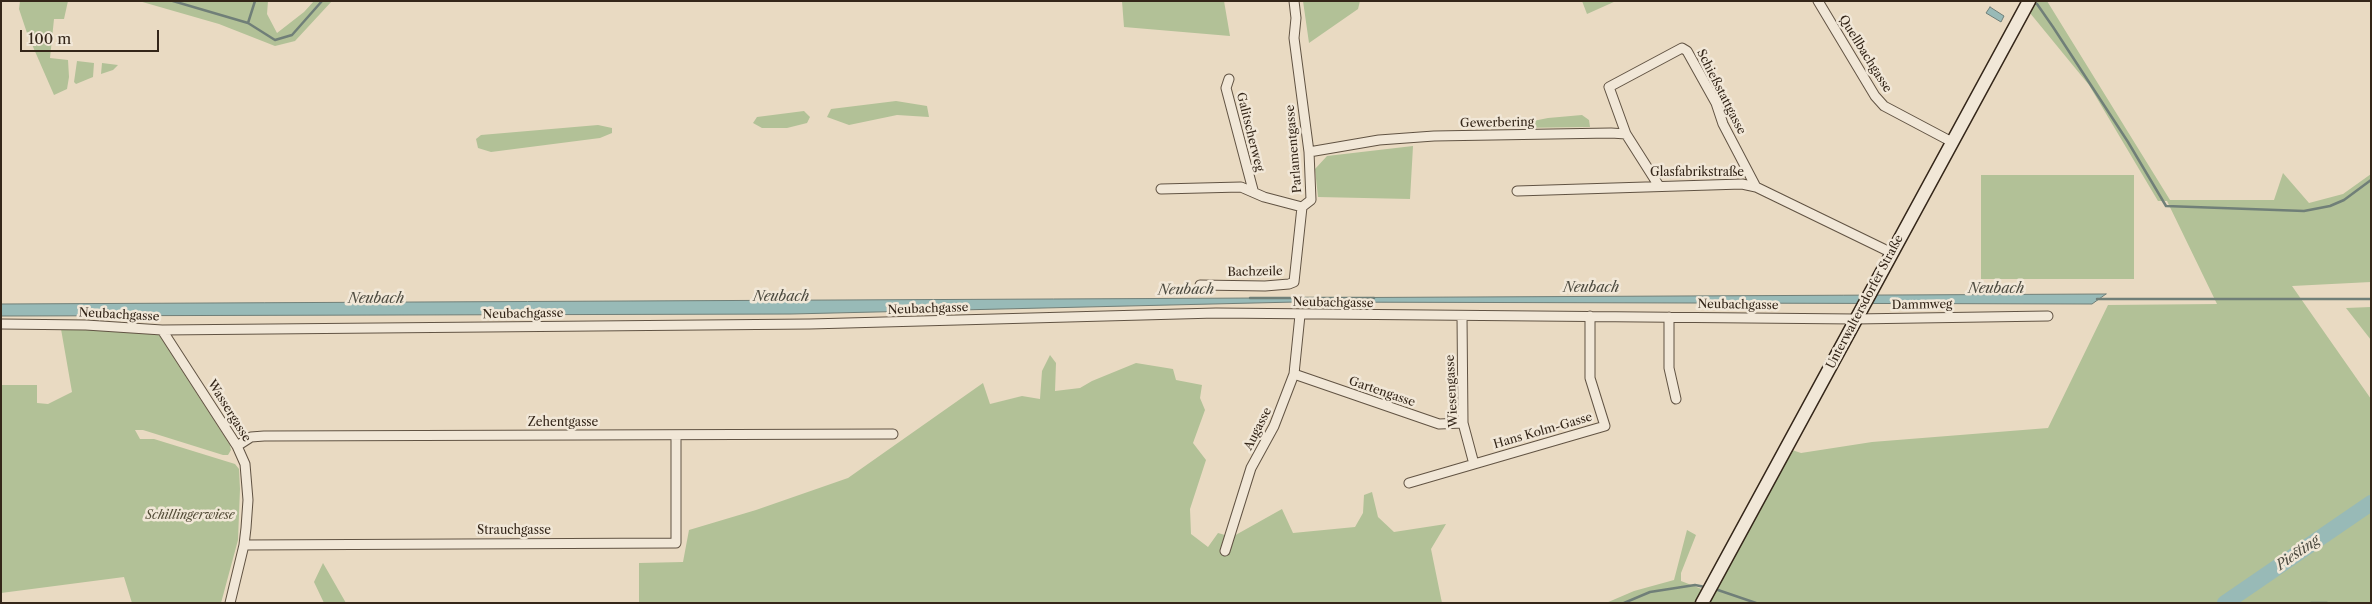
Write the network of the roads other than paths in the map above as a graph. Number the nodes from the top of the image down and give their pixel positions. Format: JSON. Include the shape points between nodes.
{"nodes":[{"id":1,"x":1294,"y":1,"type":"edge"},
{"id":2,"x":1818,"y":1,"type":"edge"},
{"id":3,"x":2028,"y":2,"type":"edge"},
{"id":4,"x":1229,"y":79,"type":"dead end"},
{"id":5,"x":1626,"y":134,"type":"junction"},
{"id":6,"x":1952,"y":142,"type":"junction"},
{"id":7,"x":1309,"y":152,"type":"junction"},
{"id":8,"x":1658,"y":186,"type":"junction"},
{"id":9,"x":1756,"y":187,"type":"junction"},
{"id":10,"x":1161,"y":189,"type":"dead end"},
{"id":11,"x":1253,"y":190,"type":"junction"},
{"id":12,"x":1517,"y":191,"type":"dead end"},
{"id":13,"x":1302,"y":206,"type":"junction"},
{"id":14,"x":1892,"y":253,"type":"junction"},
{"id":15,"x":1200,"y":285,"type":"dead end"},
{"id":16,"x":1858,"y":314,"type":"junction"},
{"id":17,"x":1300,"y":315,"type":"junction"},
{"id":18,"x":1462,"y":316,"type":"junction"},
{"id":19,"x":1590,"y":316,"type":"junction"},
{"id":20,"x":2048,"y":316,"type":"dead end"},
{"id":21,"x":1669,"y":317,"type":"junction"},
{"id":22,"x":1,"y":324,"type":"edge"},
{"id":23,"x":162,"y":330,"type":"junction"},
{"id":24,"x":1294,"y":374,"type":"junction"},
{"id":25,"x":1676,"y":399,"type":"dead end"},
{"id":26,"x":1463,"y":423,"type":"junction"},
{"id":27,"x":892,"y":434,"type":"dead end"},
{"id":28,"x":676,"y":435,"type":"junction"},
{"id":29,"x":237,"y":446,"type":"junction"},
{"id":30,"x":1474,"y":464,"type":"junction"},
{"id":31,"x":1409,"y":484,"type":"dead end"},
{"id":32,"x":244,"y":545,"type":"junction"},
{"id":33,"x":1225,"y":551,"type":"dead end"},
{"id":34,"x":230,"y":603,"type":"edge"},
{"id":35,"x":1702,"y":603,"type":"edge"}],
"edges":[{"from":1,"to":7,"type":"street","name":"Parlamentgasse","via":[[1294,38]]},
{"from":2,"to":6,"type":"street","name":"Quellbachgasse","via":[[1884,106]]},
{"from":3,"to":6,"type":"main road","name":"Unterwaltersdorfer Straße"},
{"from":4,"to":11,"type":"street","name":"Galitscherweg","via":[[1226,88]]},
{"from":5,"to":7,"type":"street","name":"Gewerbering","via":[[1425,137],[1379,140]]},
{"from":5,"to":8,"type":"street"},
{"from":5,"to":9,"type":"street","name":"Schießstattgasse","via":[[1609,87],[1682,48],[1687,50]]},
{"from":6,"to":14,"type":"main road","name":"Unterwaltersdorfer Straße"},
{"from":7,"to":13,"type":"street","name":"Parlamentgasse","via":[[1311,200]]},
{"from":8,"to":9,"type":"street","name":"Glasfabrikstraße","via":[[1742,184]]},
{"from":8,"to":12,"type":"street","name":"Glasfabrikstraße"},
{"from":9,"to":14,"type":"street","name":"Glasfabrikstraße"},
{"from":10,"to":11,"type":"street","name":"Parlamentgasse","via":[[1241,187]]},
{"from":11,"to":13,"type":"street","name":"Parlamentgasse","via":[[1264,197]]},
{"from":13,"to":15,"type":"street","name":"Bachzeile","via":[[1294,282],[1265,286]]},
{"from":14,"to":16,"type":"main road","name":"Unterwaltersdorfer Straße"},
{"from":16,"to":20,"type":"street","name":"Dammweg"},
{"from":16,"to":21,"type":"street","name":"Neubachgasse"},
{"from":16,"to":35,"type":"main road","name":"Unterwaltersdorfer Straße"},
{"from":17,"to":18,"type":"street","name":"Neubachgasse"},
{"from":17,"to":23,"type":"street","name":"Neubachgasse","via":[[1216,313],[895,323]]},
{"from":17,"to":24,"type":"street","name":"Augasse"},
{"from":18,"to":19,"type":"street","name":"Neubachgasse"},
{"from":18,"to":26,"type":"street","name":"Wiesengasse"},
{"from":19,"to":21,"type":"street","name":"Neubachgasse"},
{"from":19,"to":30,"type":"street","name":"Hans Kolm-Gasse","via":[[1590,378],[1605,426]]},
{"from":21,"to":25,"type":"street","via":[[1669,368]]},
{"from":22,"to":23,"type":"street","name":"Neubachgasse"},
{"from":23,"to":29,"type":"street","name":"Wassergasse"},
{"from":24,"to":26,"type":"street","name":"Gartengasse","via":[[1439,424]]},
{"from":24,"to":33,"type":"street","name":"Augasse","via":[[1277,419],[1251,468]]},
{"from":26,"to":30,"type":"street","name":"Wiesengasse"},
{"from":27,"to":28,"type":"street","name":"Zehentgasse"},
{"from":28,"to":29,"type":"street","name":"Zehentgasse","via":[[264,436],[251,437]]},
{"from":28,"to":32,"type":"street","name":"Strauchgasse","via":[[676,543]]},
{"from":29,"to":32,"type":"street","name":"Wassergasse","via":[[247,474]]},
{"from":30,"to":31,"type":"street","name":"Hans Kolm-Gasse"},
{"from":32,"to":34,"type":"street","name":"Wassergasse"}]}
